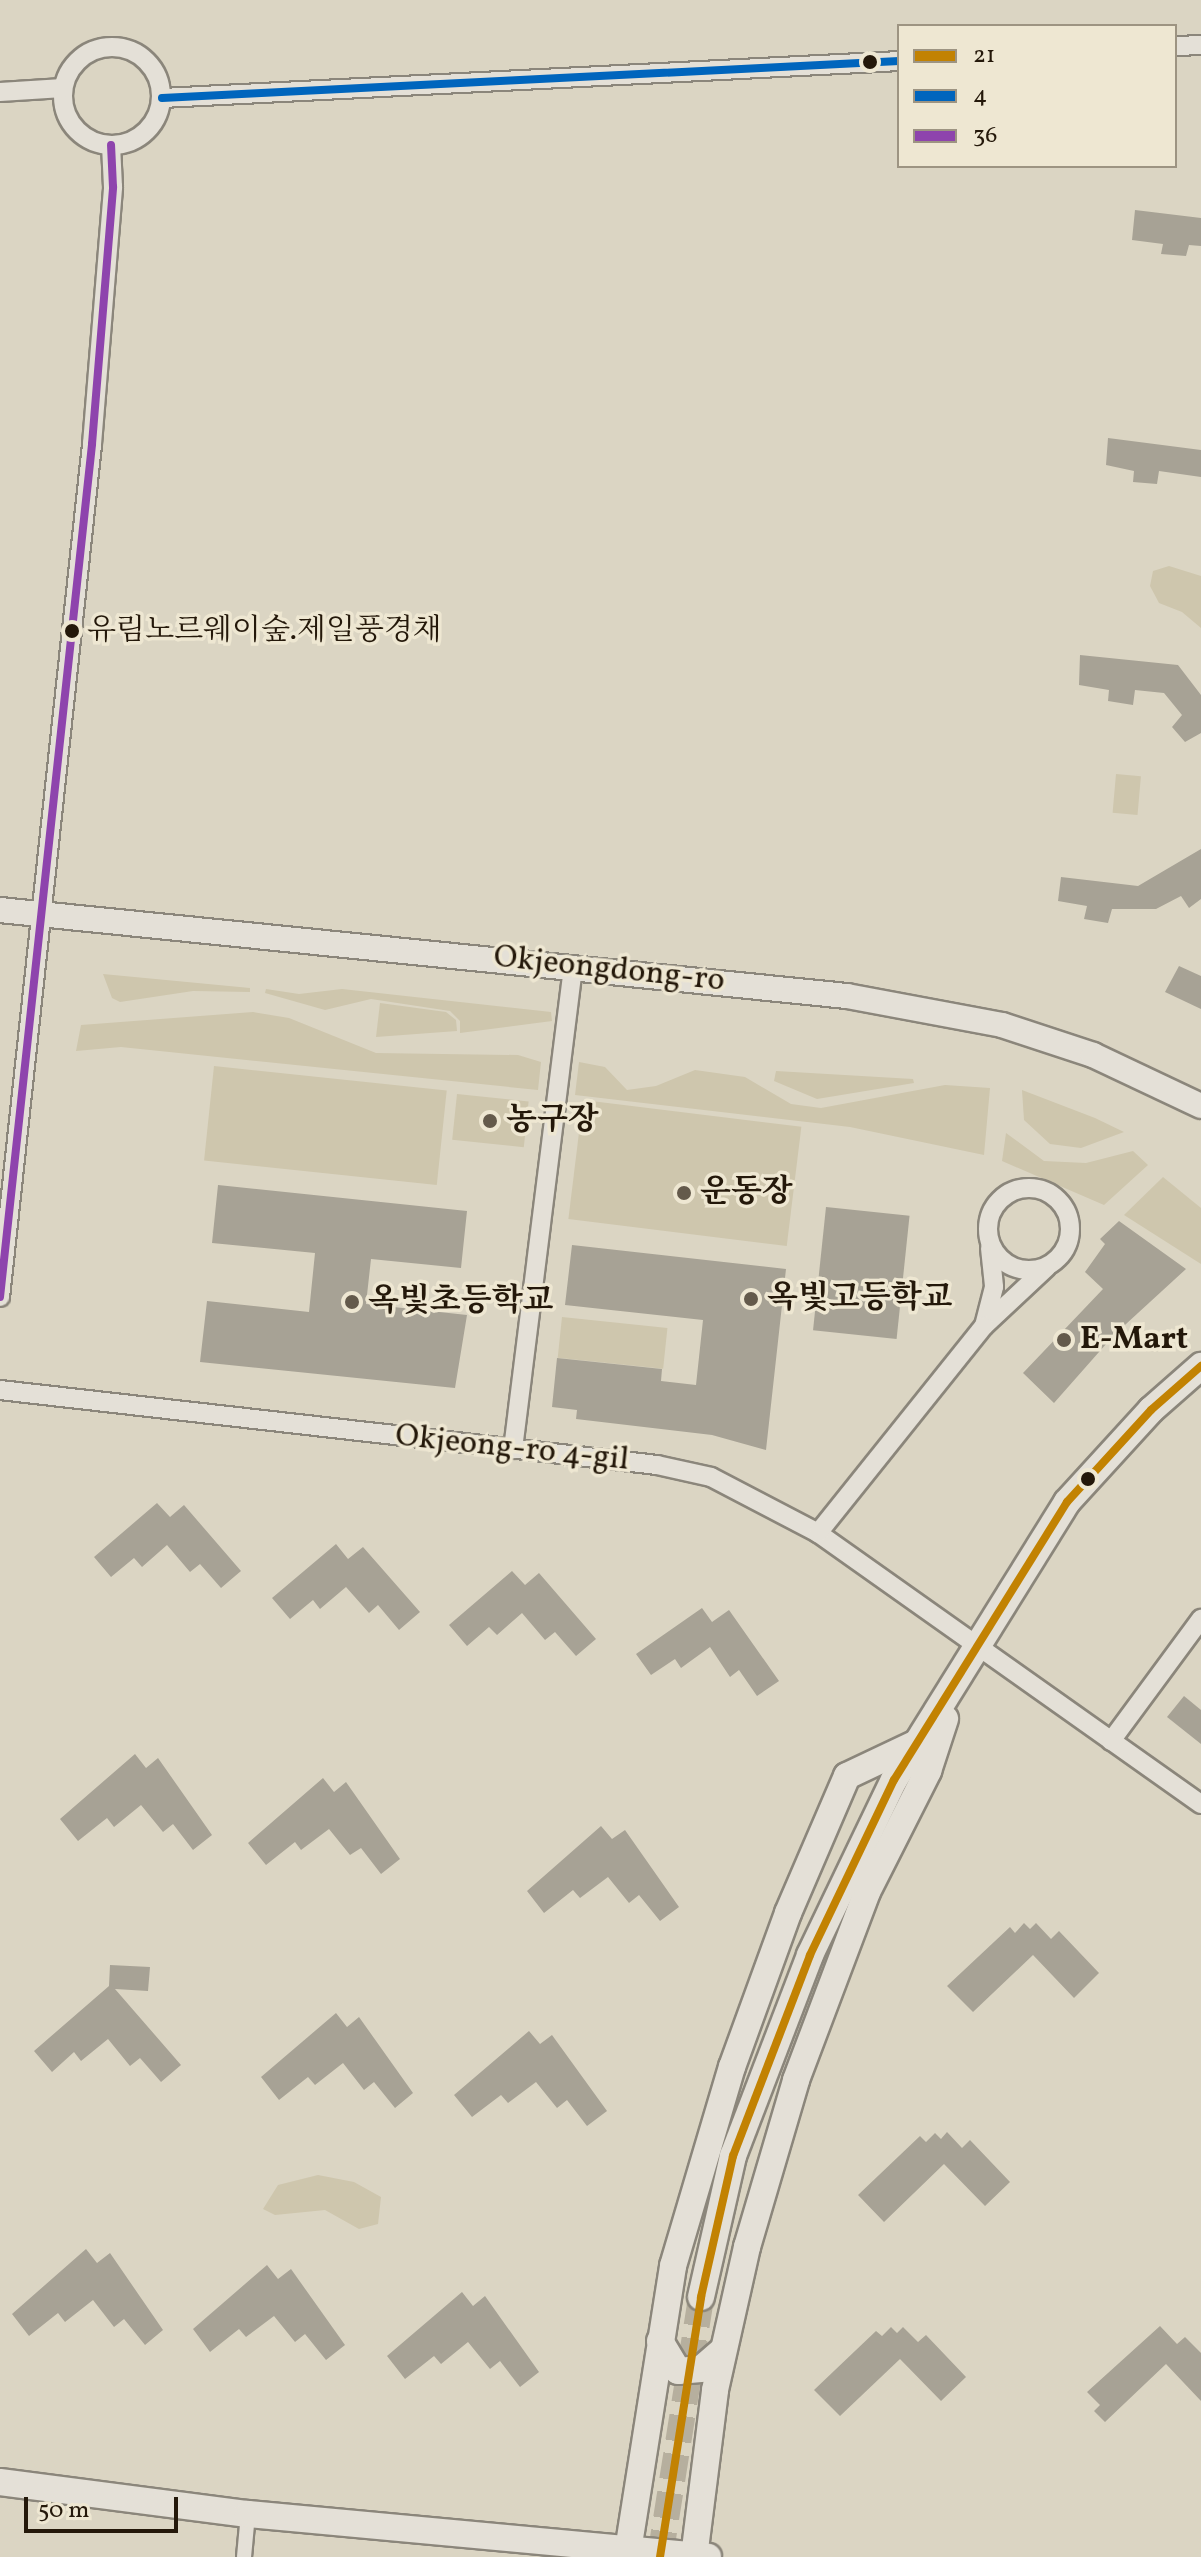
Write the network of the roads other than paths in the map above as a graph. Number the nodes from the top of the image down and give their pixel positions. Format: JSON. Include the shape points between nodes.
{"nodes":[{"id":1,"x":1201,"y":45,"type":"edge"},
{"id":2,"x":1177,"y":46,"type":"edge"},
{"id":3,"x":897,"y":61,"type":"edge"},
{"id":4,"x":63,"y":88,"type":"junction"},
{"id":5,"x":0,"y":92,"type":"edge"},
{"id":6,"x":162,"y":98,"type":"junction"},
{"id":7,"x":111,"y":145,"type":"junction"},
{"id":8,"x":0,"y":910,"type":"edge"},
{"id":9,"x":39,"y":914,"type":"junction"},
{"id":10,"x":573,"y":966,"type":"junction"},
{"id":11,"x":1201,"y":1106,"type":"edge"},
{"id":12,"x":988,"y":1233,"type":"junction"},
{"id":13,"x":1053,"y":1262,"type":"junction"},
{"id":14,"x":0,"y":1297,"type":"edge"},
{"id":15,"x":984,"y":1326,"type":"junction"},
{"id":16,"x":1201,"y":1366,"type":"edge"},
{"id":17,"x":0,"y":1390,"type":"edge"},
{"id":18,"x":513,"y":1449,"type":"junction"},
{"id":19,"x":818,"y":1533,"type":"junction"},
{"id":20,"x":1201,"y":1619,"type":"edge"},
{"id":21,"x":973,"y":1647,"type":"junction"},
{"id":22,"x":957,"y":1683,"type":"junction"},
{"id":23,"x":1111,"y":1741,"type":"junction"},
{"id":24,"x":919,"y":1742,"type":"junction"},
{"id":25,"x":1201,"y":1804,"type":"edge"},
{"id":26,"x":701,"y":2297,"type":"tunnel mouth"},
{"id":27,"x":660,"y":2341,"type":"junction"},
{"id":28,"x":723,"y":2350,"type":"junction"},
{"id":29,"x":0,"y":2482,"type":"edge"},
{"id":30,"x":248,"y":2514,"type":"junction"},
{"id":31,"x":628,"y":2552,"type":"edge"},
{"id":32,"x":699,"y":2556,"type":"edge"},
{"id":33,"x":244,"y":2557,"type":"edge"}],
"edges":[{"from":1,"to":2,"type":"street"},
{"from":3,"to":6,"type":"street"},
{"from":4,"to":5,"type":"street"},
{"from":4,"to":6,"type":"street","via":[[79,59],[100,49],[125,48],[152,67]]},
{"from":4,"to":7,"type":"street","via":[[63,105],[75,127],[95,142]]},
{"from":6,"to":7,"type":"street","via":[[151,126],[140,136]]},
{"from":7,"to":9,"type":"street","via":[[113,187],[92,444]]},
{"from":8,"to":9,"type":"street","name":"Okjeongdong-ro"},
{"from":9,"to":10,"type":"street","name":"Okjeongdong-ro"},
{"from":9,"to":14,"type":"street"},
{"from":10,"to":11,"type":"street","name":"Okjeongdong-ro","via":[[847,996],[1002,1025],[1093,1055]]},
{"from":10,"to":18,"type":"street"},
{"from":12,"to":13,"type":"street","via":[[995,1253],[1018,1268]]},
{"from":12,"to":13,"type":"street","via":[[996,1205],[1007,1194],[1045,1191],[1066,1211],[1070,1227],[1063,1251]]},
{"from":12,"to":15,"type":"street","via":[[994,1287]]},
{"from":13,"to":15,"type":"street"},
{"from":15,"to":19,"type":"street"},
{"from":16,"to":21,"type":"main road","via":[[1151,1410],[1067,1502]]},
{"from":17,"to":18,"type":"street","name":"Okjeong-ro 4-gil"},
{"from":18,"to":19,"type":"street","name":"Okjeong-ro 4-gil","via":[[689,1471],[734,1486]]},
{"from":19,"to":21,"type":"street","name":"Okjeong-ro 4-gil"},
{"from":20,"to":23,"type":"street"},
{"from":21,"to":22,"type":"main road"},
{"from":21,"to":23,"type":"street","name":"Okjeong-ro 4-gil"},
{"from":22,"to":24,"type":"main road"},
{"from":22,"to":28,"type":"main road","via":[[928,1771],[867,1892],[796,2080]]},
{"from":23,"to":25,"type":"street","name":"Okjeong-ro 4-gil"},
{"from":24,"to":26,"type":"main road","via":[[894,1780],[804,1969],[733,2156]]},
{"from":24,"to":27,"type":"main road","via":[[847,1776],[732,2067],[673,2266]]},
{"from":27,"to":28,"type":"main road","via":[[678,2371],[701,2369]]},
{"from":27,"to":31,"type":"main road"},
{"from":28,"to":32,"type":"main road"},
{"from":29,"to":30,"type":"main road"},
{"from":30,"to":31,"type":"main road"},
{"from":30,"to":33,"type":"street"},
{"from":31,"to":32,"type":"main road"}]}
